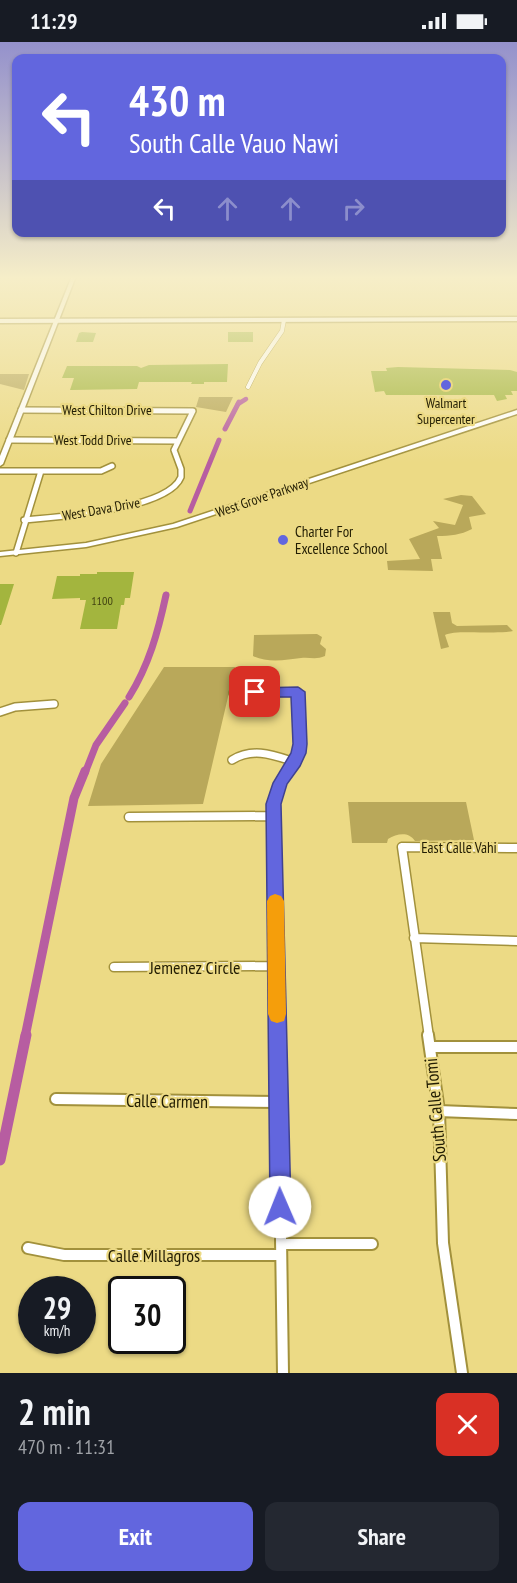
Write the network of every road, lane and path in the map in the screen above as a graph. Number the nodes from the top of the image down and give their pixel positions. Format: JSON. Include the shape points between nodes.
{"nodes":[{"id":1,"x":50,"y":338,"type":"edge"},
{"id":2,"x":276,"y":338,"type":"edge"},
{"id":3,"x":248,"y":387,"type":"dead end"},
{"id":4,"x":21,"y":410,"type":"junction"},
{"id":5,"x":517,"y":412,"type":"edge"},
{"id":6,"x":9,"y":440,"type":"junction"},
{"id":7,"x":178,"y":441,"type":"junction"},
{"id":8,"x":0,"y":464,"type":"edge"},
{"id":9,"x":112,"y":466,"type":"dead end"},
{"id":10,"x":0,"y":471,"type":"edge"},
{"id":11,"x":41,"y":471,"type":"junction"},
{"id":12,"x":24,"y":520,"type":"junction"},
{"id":13,"x":16,"y":553,"type":"junction"},
{"id":14,"x":0,"y":554,"type":"edge"},
{"id":15,"x":233,"y":693,"type":"dead end"},
{"id":16,"x":54,"y":704,"type":"dead end"},
{"id":17,"x":0,"y":712,"type":"edge"},
{"id":18,"x":232,"y":760,"type":"dead end"},
{"id":19,"x":295,"y":762,"type":"junction"},
{"id":20,"x":274,"y":816,"type":"junction"},
{"id":21,"x":129,"y":817,"type":"dead end"},
{"id":22,"x":402,"y":848,"type":"joint"},
{"id":23,"x":517,"y":848,"type":"edge"},
{"id":24,"x":414,"y":938,"type":"junction"},
{"id":25,"x":517,"y":941,"type":"edge"},
{"id":26,"x":276,"y":966,"type":"junction"},
{"id":27,"x":114,"y":967,"type":"dead end"},
{"id":28,"x":430,"y":1047,"type":"junction"},
{"id":29,"x":517,"y":1047,"type":"edge"},
{"id":30,"x":56,"y":1099,"type":"dead end"},
{"id":31,"x":279,"y":1102,"type":"junction"},
{"id":32,"x":439,"y":1111,"type":"junction"},
{"id":33,"x":517,"y":1114,"type":"edge"},
{"id":34,"x":372,"y":1244,"type":"dead end"},
{"id":35,"x":28,"y":1248,"type":"dead end"},
{"id":36,"x":281,"y":1249,"type":"junction"},
{"id":37,"x":283,"y":1373,"type":"edge"},
{"id":38,"x":462,"y":1373,"type":"edge"}],
"edges":[{"from":1,"to":4,"type":"street"},
{"from":2,"to":3,"type":"street","via":[[265,364]]},
{"from":4,"to":6,"type":"street"},
{"from":4,"to":7,"type":"street","name":"West Chilton Drive","via":[[193,411]]},
{"from":5,"to":13,"type":"street","name":"West Grove Parkway","via":[[182,524],[100,543]]},
{"from":6,"to":7,"type":"street","name":"West Todd Drive"},
{"from":6,"to":8,"type":"street"},
{"from":7,"to":12,"type":"street","name":"West Dava Drive","via":[[174,450],[182,474],[180,482],[153,500]]},
{"from":9,"to":11,"type":"street","via":[[101,471]]},
{"from":10,"to":11,"type":"street"},
{"from":11,"to":12,"type":"street"},
{"from":12,"to":13,"type":"street"},
{"from":13,"to":14,"type":"street","name":"West Grove Parkway"},
{"from":15,"to":19,"type":"street","via":[[298,692],[300,744]]},
{"from":16,"to":17,"type":"street"},
{"from":18,"to":19,"type":"street","via":[[240,754],[256,752]]},
{"from":19,"to":20,"type":"street","via":[[280,783]]},
{"from":20,"to":21,"type":"street"},
{"from":20,"to":26,"type":"street"},
{"from":22,"to":23,"type":"street","name":"East Calle Vahi"},
{"from":22,"to":24,"type":"street","name":"South Calle Tomi"},
{"from":24,"to":25,"type":"street"},
{"from":24,"to":28,"type":"street","name":"South Calle Tomi"},
{"from":26,"to":27,"type":"street","name":"Jemenez Circle"},
{"from":26,"to":31,"type":"street"},
{"from":28,"to":29,"type":"street"},
{"from":28,"to":32,"type":"street","name":"South Calle Tomi"},
{"from":30,"to":31,"type":"street","name":"Calle Carmen"},
{"from":31,"to":36,"type":"street"},
{"from":32,"to":33,"type":"street"},
{"from":32,"to":38,"type":"street","name":"South Calle Tomi","via":[[443,1243]]},
{"from":34,"to":36,"type":"street","name":"Calle Millagros"},
{"from":35,"to":36,"type":"street","name":"Calle Millagros","via":[[64,1255]]},
{"from":36,"to":37,"type":"street"}]}
